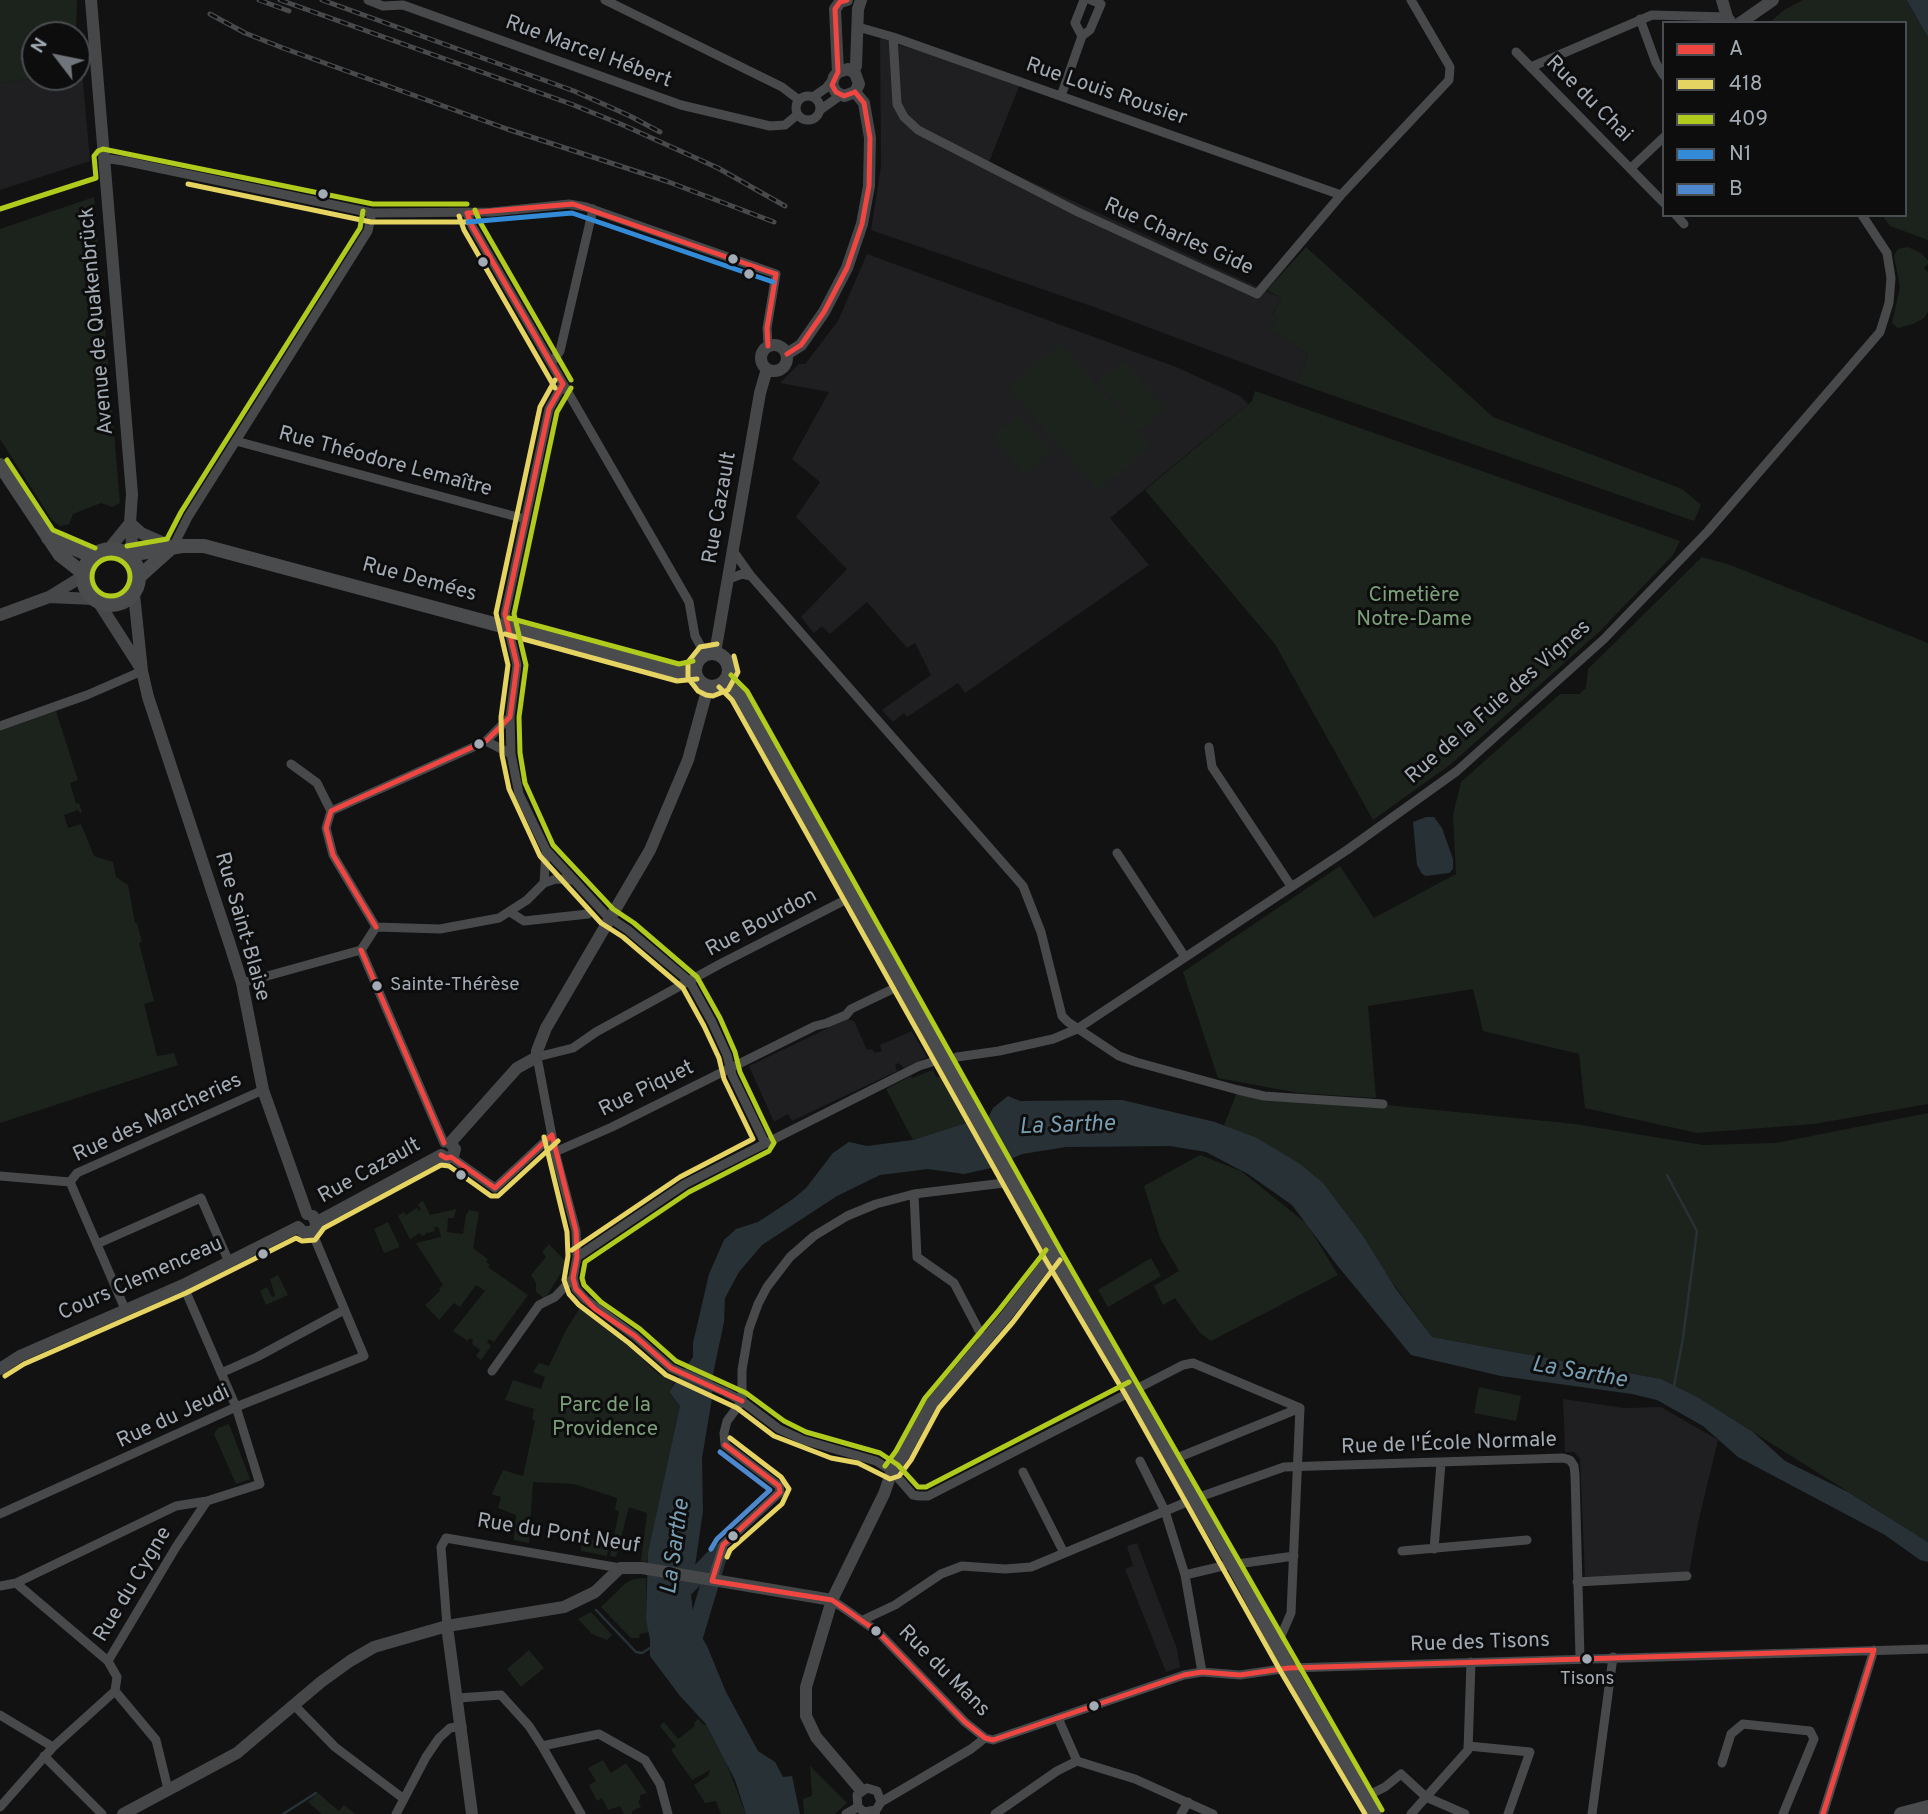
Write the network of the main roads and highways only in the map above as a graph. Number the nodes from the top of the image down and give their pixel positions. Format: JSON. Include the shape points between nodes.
{"nodes":[{"id":1,"x":0,"y":466,"type":"edge"},
{"id":2,"x":47,"y":537,"type":"junction"},
{"id":3,"x":173,"y":547,"type":"junction"},
{"id":4,"x":128,"y":554,"type":"junction"},
{"id":5,"x":92,"y":556,"type":"junction"},
{"id":6,"x":83,"y":574,"type":"junction"},
{"id":7,"x":140,"y":576,"type":"junction"},
{"id":8,"x":695,"y":670,"type":"junction"},
{"id":9,"x":725,"y":681,"type":"junction"},
{"id":10,"x":1928,"y":1807,"type":"edge"},
{"id":11,"x":1374,"y":1814,"type":"edge"},
{"id":12,"x":1901,"y":1814,"type":"edge"}],
"edges":[{"from":1,"to":2,"type":"main road"},
{"from":2,"to":5,"type":"main road"},
{"from":2,"to":6,"type":"main road"},
{"from":3,"to":4,"type":"main road","name":"Rue Demées"},
{"from":3,"to":7,"type":"main road"},
{"from":3,"to":8,"type":"main road","name":"Rue Demées","via":[[226,550],[680,673]]},
{"from":4,"to":5,"type":"main road","via":[[109,549]]},
{"from":4,"to":7,"type":"main road"},
{"from":5,"to":6,"type":"main road"},
{"from":6,"to":7,"type":"main road","via":[[87,592],[96,601],[118,605],[134,594]]},
{"from":8,"to":9,"type":"main road","via":[[699,681],[708,687]]},
{"from":8,"to":9,"type":"main road","via":[[698,660],[720,655],[728,664]]},
{"from":9,"to":11,"type":"main road","via":[[739,695]]},
{"from":10,"to":12,"type":"main road"}]}
